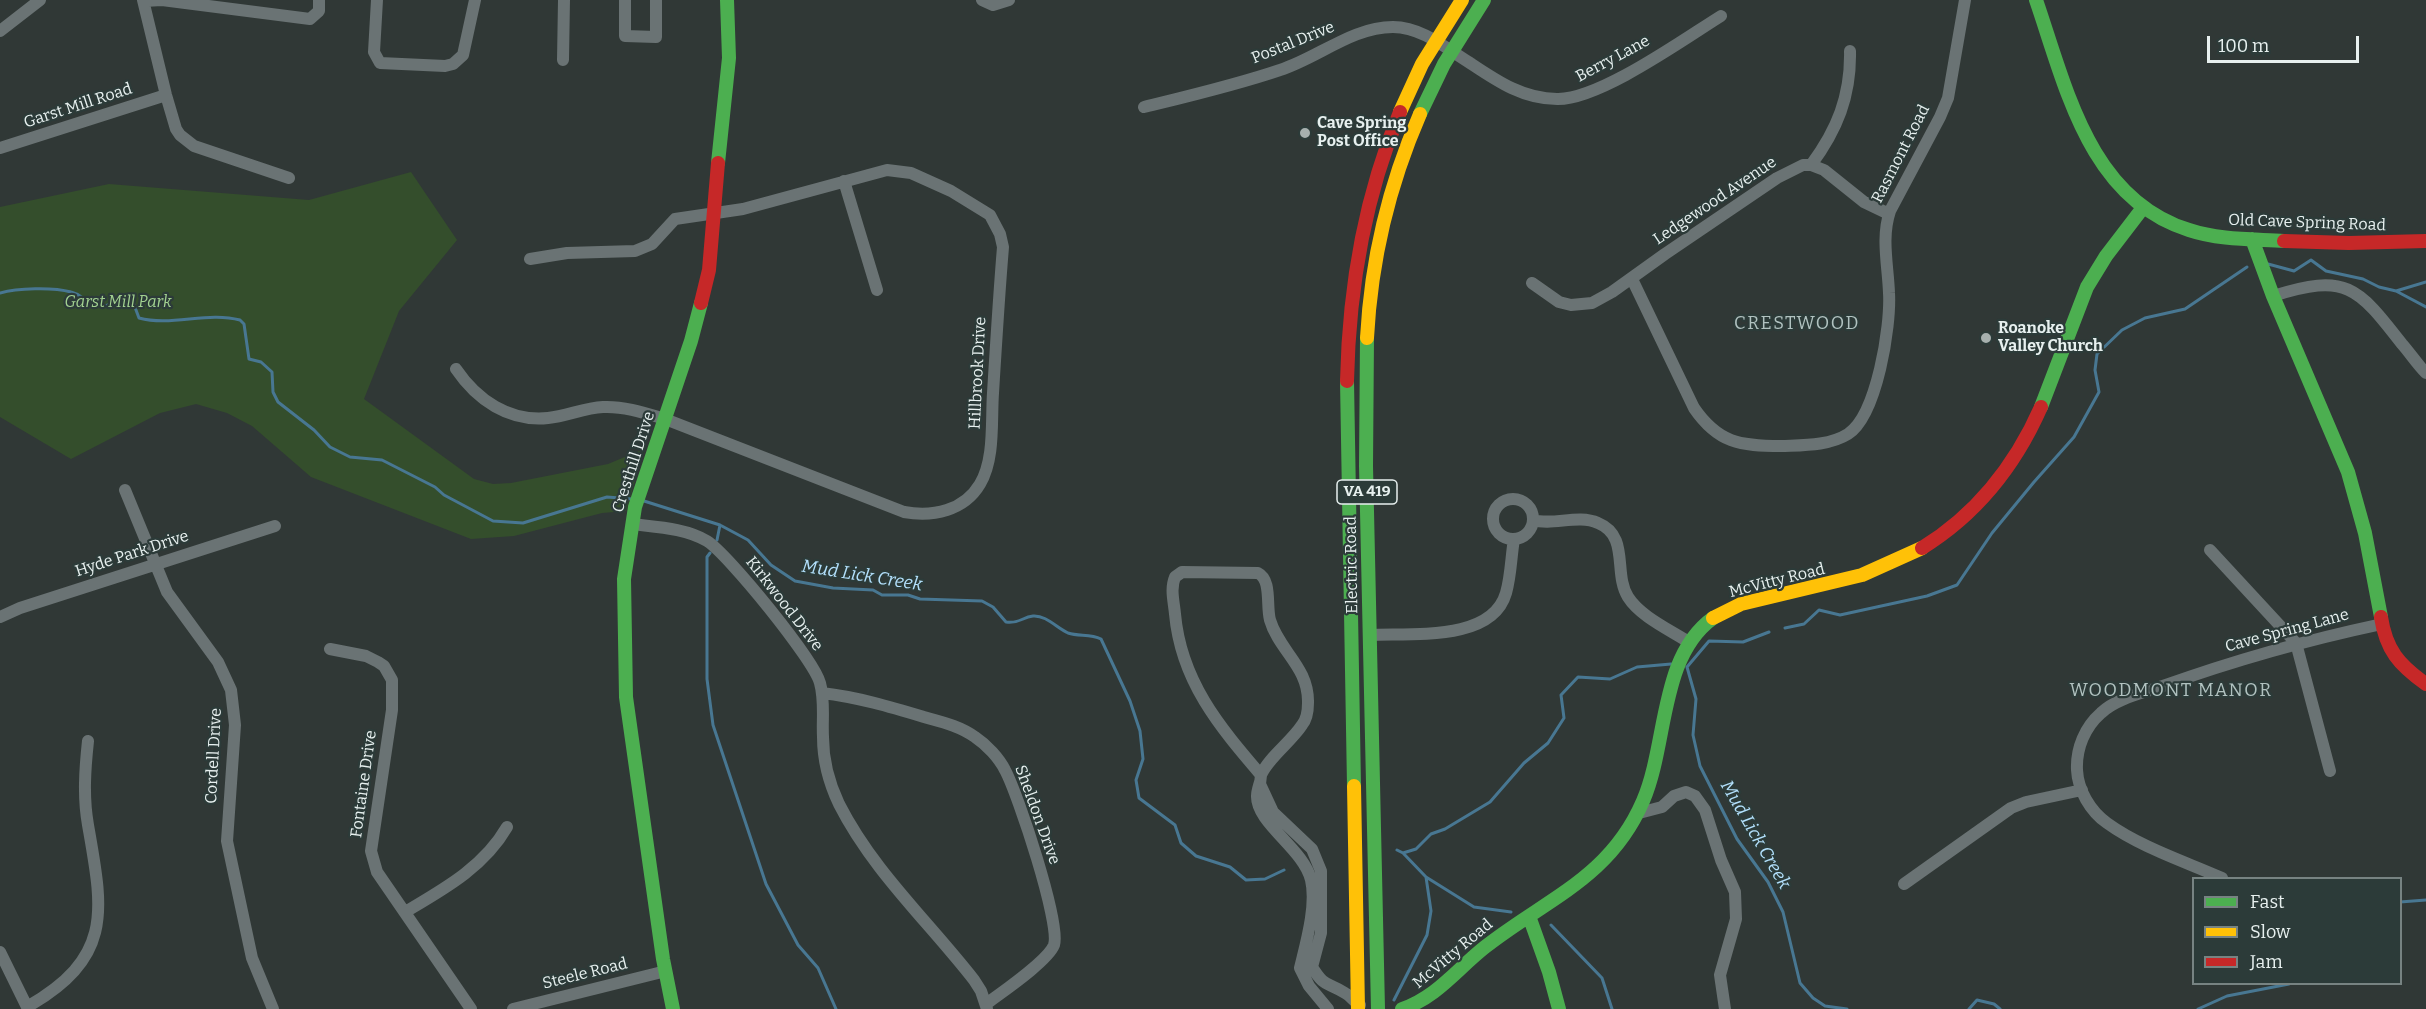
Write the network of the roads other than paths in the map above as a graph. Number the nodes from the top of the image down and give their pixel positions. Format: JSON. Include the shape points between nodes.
{"nodes":[{"id":1,"x":40,"y":0,"type":"edge"},
{"id":2,"x":319,"y":0,"type":"edge"},
{"id":3,"x":377,"y":0,"type":"edge"},
{"id":4,"x":475,"y":0,"type":"edge"},
{"id":5,"x":564,"y":0,"type":"edge"},
{"id":6,"x":625,"y":0,"type":"edge"},
{"id":7,"x":656,"y":0,"type":"edge"},
{"id":8,"x":727,"y":0,"type":"edge"},
{"id":9,"x":982,"y":0,"type":"edge"},
{"id":10,"x":1010,"y":0,"type":"edge"},
{"id":11,"x":1462,"y":0,"type":"edge"},
{"id":12,"x":1484,"y":0,"type":"edge"},
{"id":13,"x":1965,"y":0,"type":"edge"},
{"id":14,"x":2036,"y":0,"type":"edge"},
{"id":15,"x":143,"y":1,"type":"edge"},
{"id":16,"x":1721,"y":16,"type":"dead end"},
{"id":17,"x":0,"y":31,"type":"edge"},
{"id":18,"x":1436,"y":41,"type":"junction"},
{"id":19,"x":1451,"y":51,"type":"junction"},
{"id":20,"x":1850,"y":51,"type":"dead end"},
{"id":21,"x":563,"y":60,"type":"dead end"},
{"id":22,"x":166,"y":95,"type":"junction"},
{"id":23,"x":1144,"y":107,"type":"dead end"},
{"id":24,"x":0,"y":148,"type":"edge"},
{"id":25,"x":1811,"y":165,"type":"junction"},
{"id":26,"x":289,"y":178,"type":"dead end"},
{"id":27,"x":844,"y":181,"type":"junction"},
{"id":28,"x":2142,"y":209,"type":"junction"},
{"id":29,"x":714,"y":213,"type":"junction"},
{"id":30,"x":1889,"y":214,"type":"junction"},
{"id":31,"x":2252,"y":239,"type":"junction"},
{"id":32,"x":2426,"y":241,"type":"edge"},
{"id":33,"x":530,"y":259,"type":"dead end"},
{"id":34,"x":1632,"y":279,"type":"junction"},
{"id":35,"x":1532,"y":284,"type":"dead end"},
{"id":36,"x":877,"y":290,"type":"dead end"},
{"id":37,"x":2273,"y":296,"type":"junction"},
{"id":38,"x":456,"y":369,"type":"dead end"},
{"id":39,"x":2426,"y":373,"type":"edge"},
{"id":40,"x":666,"y":419,"type":"junction"},
{"id":41,"x":125,"y":490,"type":"dead end"},
{"id":42,"x":1533,"y":520,"type":"junction"},
{"id":43,"x":632,"y":524,"type":"junction"},
{"id":44,"x":275,"y":526,"type":"dead end"},
{"id":45,"x":1514,"y":538,"type":"junction"},
{"id":46,"x":2210,"y":550,"type":"dead end"},
{"id":47,"x":155,"y":564,"type":"junction"},
{"id":48,"x":1,"y":614,"type":"edge"},
{"id":49,"x":2382,"y":624,"type":"junction"},
{"id":50,"x":1370,"y":635,"type":"junction"},
{"id":51,"x":1687,"y":641,"type":"junction"},
{"id":52,"x":2296,"y":643,"type":"junction"},
{"id":53,"x":330,"y":649,"type":"dead end"},
{"id":54,"x":2426,"y":684,"type":"edge"},
{"id":55,"x":822,"y":693,"type":"junction"},
{"id":56,"x":88,"y":741,"type":"dead end"},
{"id":57,"x":2330,"y":771,"type":"dead end"},
{"id":58,"x":1261,"y":775,"type":"junction"},
{"id":59,"x":2082,"y":790,"type":"junction"},
{"id":60,"x":1639,"y":813,"type":"junction"},
{"id":61,"x":507,"y":827,"type":"dead end"},
{"id":62,"x":2218,"y":877,"type":"edge"},
{"id":63,"x":1904,"y":884,"type":"dead end"},
{"id":64,"x":405,"y":912,"type":"junction"},
{"id":65,"x":1529,"y":916,"type":"junction"},
{"id":66,"x":0,"y":952,"type":"edge"},
{"id":67,"x":666,"y":972,"type":"junction"},
{"id":68,"x":986,"y":1007,"type":"edge"},
{"id":69,"x":1362,"y":1007,"type":"edge"},
{"id":70,"x":27,"y":1008,"type":"edge"},
{"id":71,"x":273,"y":1009,"type":"edge"},
{"id":72,"x":471,"y":1009,"type":"edge"},
{"id":73,"x":513,"y":1009,"type":"edge"},
{"id":74,"x":673,"y":1009,"type":"edge"},
{"id":75,"x":1328,"y":1009,"type":"edge"},
{"id":76,"x":1378,"y":1009,"type":"edge"},
{"id":77,"x":1402,"y":1009,"type":"edge"},
{"id":78,"x":1559,"y":1009,"type":"edge"},
{"id":79,"x":1725,"y":1009,"type":"edge"}],
"edges":[{"from":1,"to":17,"type":"street"},
{"from":2,"to":15,"type":"street","via":[[319,11],[310,19],[162,0]]},
{"from":3,"to":4,"type":"street","via":[[375,52],[380,63],[446,66],[463,55]]},
{"from":5,"to":21,"type":"street"},
{"from":6,"to":7,"type":"street","via":[[625,36],[656,37]]},
{"from":8,"to":29,"type":"street","name":"Cresthill Drive","via":[[729,58]]},
{"from":9,"to":10,"type":"street","via":[[993,5]]},
{"from":11,"to":18,"type":"street","name":"Electric Road","number":"VA 419"},
{"from":12,"to":19,"type":"street","name":"Electric Road","number":"VA 419"},
{"from":13,"to":30,"type":"street","name":"Rasmont Road","via":[[1948,98]]},
{"from":14,"to":28,"type":"street","name":"Old Cave Spring Road","via":[[2096,155],[2117,186]]},
{"from":15,"to":22,"type":"street"},
{"from":16,"to":19,"type":"street","name":"Berry Lane","via":[[1629,73],[1571,98],[1544,98],[1513,90]]},
{"from":18,"to":19,"type":"street","name":"Postal Drive"},
{"from":18,"to":23,"type":"street","name":"Postal Drive","via":[[1410,29],[1374,29],[1281,70]]},
{"from":18,"to":69,"type":"street","name":"Electric Road","number":"VA 419","via":[[1406,100],[1379,170],[1359,248],[1349,318],[1347,443]]},
{"from":19,"to":50,"type":"street","name":"Electric Road","number":"VA 419","via":[[1429,93],[1398,172],[1373,278],[1366,354]]},
{"from":20,"to":25,"type":"street","via":[[1841,114]]},
{"from":22,"to":24,"type":"street","name":"Garst Mill Road"},
{"from":22,"to":26,"type":"street","via":[[176,129],[187,142]]},
{"from":25,"to":30,"type":"street","via":[[1824,170],[1864,202]]},
{"from":25,"to":34,"type":"street","name":"Ledgewood Avenue","via":[[1788,172]]},
{"from":27,"to":29,"type":"street","name":"Hillbrook Drive","via":[[743,210]]},
{"from":27,"to":36,"type":"street"},
{"from":27,"to":40,"type":"street","name":"Hillbrook Drive","via":[[887,170],[911,173],[990,215],[1000,234],[1003,247],[991,441],[983,478],[973,494],[941,512],[904,512]]},
{"from":28,"to":31,"type":"street","name":"Old Cave Spring Road","via":[[2197,232]]},
{"from":28,"to":51,"type":"street","name":"McVitty Road","via":[[2087,285],[2053,377],[2027,433],[2003,477],[1979,506],[1933,542],[1888,566],[1834,584],[1735,606],[1706,621]]},
{"from":29,"to":33,"type":"street","name":"Hillbrook Drive","via":[[675,219],[652,244],[635,251],[567,253]]},
{"from":29,"to":40,"type":"street","name":"Cresthill Drive","via":[[705,288]]},
{"from":30,"to":34,"type":"street","name":"Rasmont Road","via":[[1884,237],[1890,305],[1882,360],[1863,420],[1837,439],[1754,446],[1711,430],[1694,408]]},
{"from":31,"to":32,"type":"street","name":"Old Cave Spring Road","via":[[2358,244]]},
{"from":31,"to":37,"type":"street"},
{"from":34,"to":35,"type":"street","name":"Ledgewood Avenue","via":[[1582,305],[1559,302]]},
{"from":37,"to":39,"type":"street","via":[[2320,284],[2349,290],[2374,308]]},
{"from":37,"to":49,"type":"street","via":[[2356,497]]},
{"from":38,"to":40,"type":"street","name":"Hillbrook Drive","via":[[488,403],[516,415],[548,418],[611,407]]},
{"from":40,"to":43,"type":"street","name":"Cresthill Drive"},
{"from":41,"to":47,"type":"street","name":"Cordell Drive"},
{"from":42,"to":45,"type":"street","via":[[1528,532]]},
{"from":42,"to":45,"type":"street","via":[[1524,502],[1510,499],[1499,505],[1494,517],[1496,528]]},
{"from":42,"to":51,"type":"street","via":[[1588,520],[1605,527],[1619,548],[1621,579],[1627,596]]},
{"from":43,"to":55,"type":"street","name":"Kirkwood Drive","via":[[694,536],[716,548],[806,656],[820,680]]},
{"from":43,"to":67,"type":"street","name":"Cresthill Drive","via":[[624,579],[626,697]]},
{"from":44,"to":47,"type":"street","name":"Hyde Park Drive"},
{"from":45,"to":50,"type":"street","via":[[1506,594],[1498,609],[1482,624],[1457,631]]},
{"from":46,"to":52,"type":"street"},
{"from":47,"to":48,"type":"street","name":"Hyde Park Drive"},
{"from":47,"to":71,"type":"street","name":"Cordell Drive","via":[[167,592],[218,662],[231,690],[236,725],[227,841],[250,948]]},
{"from":49,"to":52,"type":"street","name":"Cave Spring Lane"},
{"from":49,"to":54,"type":"street","via":[[2394,658]]},
{"from":50,"to":76,"type":"street","name":"Electric Road","number":"VA 419"},
{"from":51,"to":60,"type":"street","name":"McVitty Road","via":[[1677,664]]},
{"from":52,"to":57,"type":"street"},
{"from":52,"to":59,"type":"street","name":"Cave Spring Lane","via":[[2113,704],[2092,722],[2081,743],[2077,763]]},
{"from":53,"to":64,"type":"street","name":"Fontaine Drive","via":[[378,662],[392,680],[392,710],[371,851],[377,872]]},
{"from":55,"to":68,"type":"street","name":"Kirkwood Drive","via":[[826,767],[838,803],[875,865],[962,965],[981,991]]},
{"from":55,"to":68,"type":"street","name":"Sheldon Drive","via":[[896,708],[962,729],[986,745],[1005,770],[1043,881],[1056,937],[1047,956]]},
{"from":56,"to":70,"type":"street","via":[[85,796],[100,896],[98,921],[89,949],[70,975]]},
{"from":58,"to":58,"type":"street","via":[[1215,717],[1186,666],[1178,640],[1173,595],[1175,577],[1182,572],[1262,575],[1271,623],[1303,674],[1308,696],[1305,722]]},
{"from":58,"to":69,"type":"street","via":[[1260,784],[1273,812],[1312,849],[1321,870],[1321,933],[1312,967],[1322,982],[1348,994]]},
{"from":58,"to":75,"type":"street","via":[[1256,797],[1260,809],[1305,862],[1311,879],[1313,892],[1300,968]]},
{"from":59,"to":62,"type":"street","name":"Cave Spring Lane","via":[[2106,823]]},
{"from":59,"to":63,"type":"street","via":[[2011,808]]},
{"from":60,"to":65,"type":"street","name":"McVitty Road","via":[[1604,862]]},
{"from":60,"to":79,"type":"street","via":[[1662,807],[1686,792],[1695,796],[1705,810],[1737,906],[1720,975]]},
{"from":61,"to":64,"type":"street","via":[[481,861]]},
{"from":64,"to":72,"type":"street","name":"Fontaine Drive"},
{"from":65,"to":77,"type":"street","name":"McVitty Road","via":[[1481,950],[1421,1003]]},
{"from":65,"to":78,"type":"street"},
{"from":66,"to":70,"type":"street"},
{"from":67,"to":73,"type":"street","name":"Steele Road"},
{"from":67,"to":74,"type":"street","name":"Cresthill Drive"}]}
